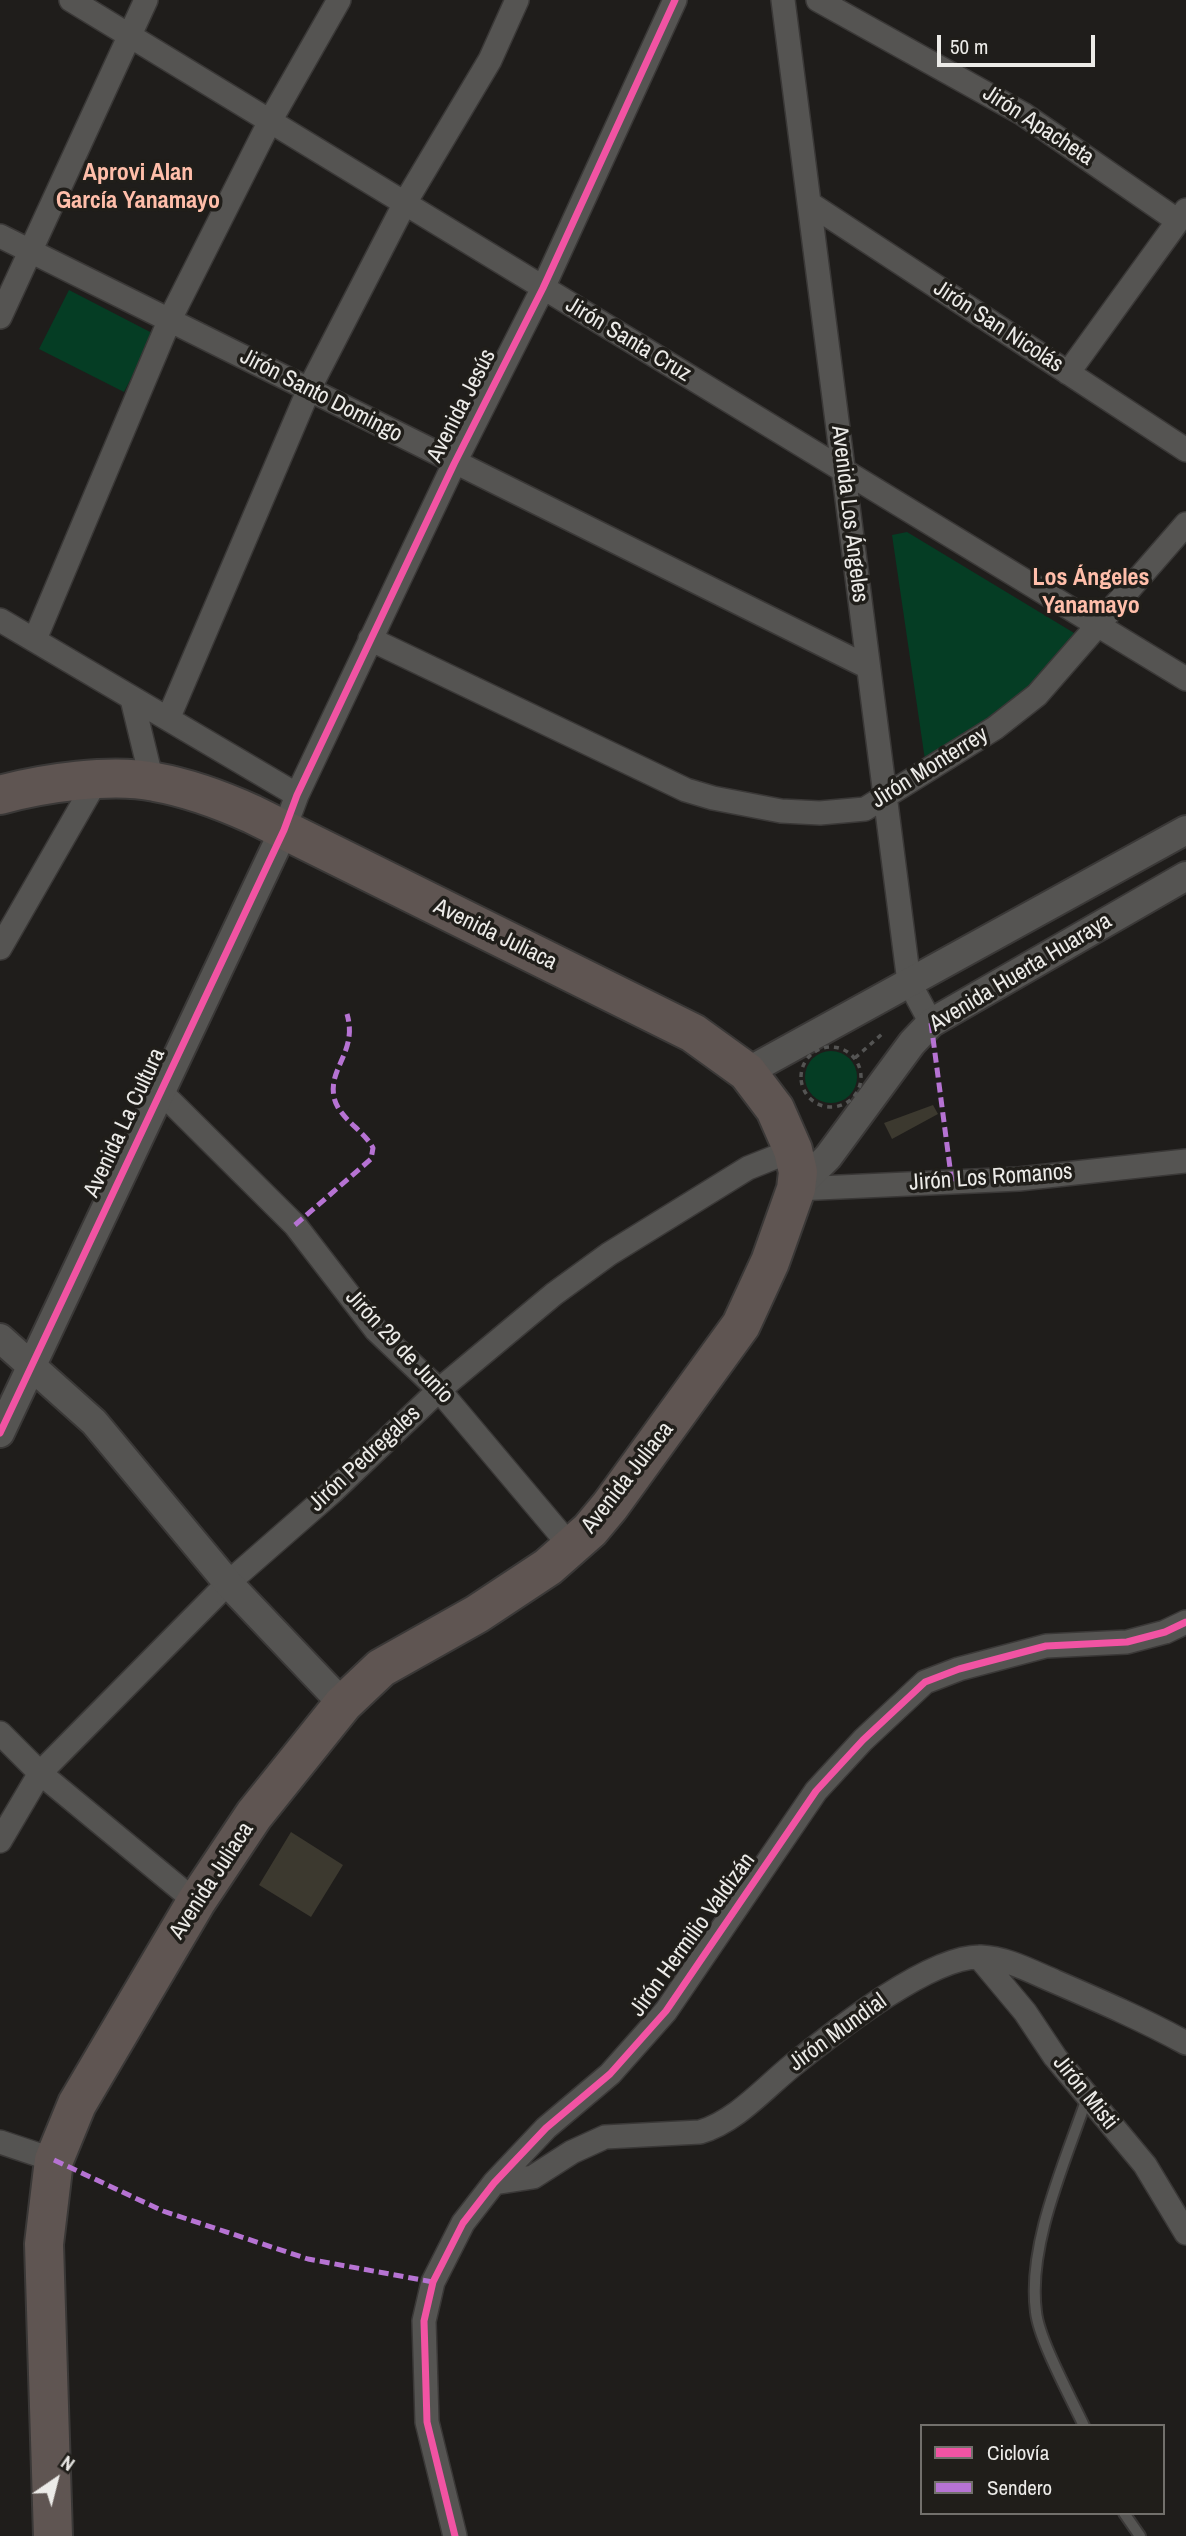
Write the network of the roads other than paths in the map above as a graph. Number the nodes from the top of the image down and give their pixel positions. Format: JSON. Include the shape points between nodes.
{"nodes":[{"id":1,"x":72,"y":0,"type":"edge"},
{"id":2,"x":146,"y":0,"type":"edge"},
{"id":3,"x":339,"y":0,"type":"edge"},
{"id":4,"x":517,"y":0,"type":"edge"},
{"id":5,"x":675,"y":0,"type":"edge"},
{"id":6,"x":783,"y":0,"type":"edge"},
{"id":7,"x":818,"y":0,"type":"edge"},
{"id":8,"x":131,"y":36,"type":"junction"},
{"id":9,"x":270,"y":121,"type":"junction"},
{"id":10,"x":405,"y":201,"type":"junction"},
{"id":11,"x":809,"y":203,"type":"junction"},
{"id":12,"x":1182,"y":215,"type":"edge"},
{"id":13,"x":0,"y":236,"type":"edge"},
{"id":14,"x":32,"y":252,"type":"junction"},
{"id":15,"x":543,"y":288,"type":"junction"},
{"id":16,"x":0,"y":317,"type":"edge"},
{"id":17,"x":170,"y":319,"type":"junction"},
{"id":18,"x":1068,"y":373,"type":"junction"},
{"id":19,"x":309,"y":389,"type":"junction"},
{"id":20,"x":1186,"y":450,"type":"edge"},
{"id":21,"x":454,"y":464,"type":"junction"},
{"id":22,"x":843,"y":469,"type":"junction"},
{"id":23,"x":1186,"y":524,"type":"edge"},
{"id":24,"x":0,"y":620,"type":"edge"},
{"id":25,"x":1096,"y":625,"type":"junction"},
{"id":26,"x":35,"y":639,"type":"junction"},
{"id":27,"x":370,"y":639,"type":"junction"},
{"id":28,"x":868,"y":667,"type":"junction"},
{"id":29,"x":1186,"y":678,"type":"edge"},
{"id":30,"x":132,"y":699,"type":"junction"},
{"id":31,"x":168,"y":719,"type":"junction"},
{"id":32,"x":96,"y":781,"type":"junction"},
{"id":33,"x":152,"y":781,"type":"junction"},
{"id":34,"x":0,"y":795,"type":"edge"},
{"id":35,"x":297,"y":795,"type":"junction"},
{"id":36,"x":886,"y":797,"type":"junction"},
{"id":37,"x":284,"y":830,"type":"junction"},
{"id":38,"x":1186,"y":830,"type":"edge"},
{"id":39,"x":1186,"y":876,"type":"edge"},
{"id":40,"x":0,"y":948,"type":"edge"},
{"id":41,"x":909,"y":982,"type":"junction"},
{"id":42,"x":932,"y":1023,"type":"junction"},
{"id":43,"x":747,"y":1072,"type":"junction"},
{"id":44,"x":161,"y":1092,"type":"junction"},
{"id":45,"x":793,"y":1150,"type":"junction"},
{"id":46,"x":1186,"y":1160,"type":"edge"},
{"id":47,"x":796,"y":1189,"type":"junction"},
{"id":48,"x":0,"y":1338,"type":"edge"},
{"id":49,"x":31,"y":1366,"type":"junction"},
{"id":50,"x":439,"y":1390,"type":"junction"},
{"id":51,"x":0,"y":1433,"type":"edge"},
{"id":52,"x":572,"y":1548,"type":"junction"},
{"id":53,"x":228,"y":1583,"type":"junction"},
{"id":54,"x":1186,"y":1622,"type":"edge"},
{"id":55,"x":343,"y":1704,"type":"junction"},
{"id":56,"x":0,"y":1733,"type":"edge"},
{"id":57,"x":40,"y":1773,"type":"junction"},
{"id":58,"x":0,"y":1841,"type":"edge"},
{"id":59,"x":196,"y":1902,"type":"junction"},
{"id":60,"x":979,"y":1957,"type":"junction"},
{"id":61,"x":1186,"y":2043,"type":"edge"},
{"id":62,"x":1087,"y":2095,"type":"junction"},
{"id":63,"x":0,"y":2142,"type":"edge"},
{"id":64,"x":54,"y":2160,"type":"junction"},
{"id":65,"x":494,"y":2183,"type":"junction"},
{"id":66,"x":1186,"y":2233,"type":"edge"},
{"id":67,"x":1083,"y":2424,"type":"edge"},
{"id":68,"x":1126,"y":2515,"type":"edge"},
{"id":69,"x":53,"y":2536,"type":"edge"},
{"id":70,"x":456,"y":2536,"type":"edge"},
{"id":71,"x":1140,"y":2536,"type":"edge"}],
"edges":[{"from":1,"to":8,"type":"street","name":"Jirón Santa Cruz"},
{"from":2,"to":8,"type":"street"},
{"from":3,"to":9,"type":"street"},
{"from":4,"to":10,"type":"street","via":[[490,60]]},
{"from":5,"to":15,"type":"street","name":"Avenida Jesús"},
{"from":6,"to":11,"type":"street","name":"Avenida Los Ángeles"},
{"from":7,"to":12,"type":"street","name":"Jirón Apacheta","via":[[1023,114]]},
{"from":8,"to":9,"type":"street","name":"Jirón Santa Cruz"},
{"from":8,"to":14,"type":"street"},
{"from":9,"to":10,"type":"street","name":"Jirón Santa Cruz"},
{"from":9,"to":17,"type":"street"},
{"from":10,"to":15,"type":"street","name":"Jirón Santa Cruz"},
{"from":10,"to":19,"type":"street"},
{"from":11,"to":18,"type":"street","name":"Jirón San Nicolás"},
{"from":11,"to":22,"type":"street","name":"Avenida Los Ángeles"},
{"from":12,"to":18,"type":"street"},
{"from":13,"to":14,"type":"street","name":"Jirón Santo Domingo"},
{"from":14,"to":16,"type":"street"},
{"from":14,"to":17,"type":"street","name":"Jirón Santo Domingo"},
{"from":15,"to":21,"type":"street","name":"Avenida Jesús"},
{"from":15,"to":22,"type":"street","name":"Jirón Santa Cruz"},
{"from":17,"to":19,"type":"street","name":"Jirón Santo Domingo"},
{"from":17,"to":26,"type":"street"},
{"from":18,"to":20,"type":"street","name":"Jirón San Nicolás"},
{"from":19,"to":21,"type":"street","name":"Jirón Santo Domingo"},
{"from":19,"to":31,"type":"street"},
{"from":21,"to":27,"type":"street","name":"Avenida Jesús"},
{"from":21,"to":28,"type":"street","name":"Jirón Santo Domingo"},
{"from":22,"to":25,"type":"street","name":"Jirón Santa Cruz"},
{"from":22,"to":28,"type":"street","name":"Avenida Los Ángeles"},
{"from":23,"to":25,"type":"street","name":"Jirón Monterrey"},
{"from":24,"to":26,"type":"street"},
{"from":25,"to":29,"type":"street","name":"Jirón Santa Cruz"},
{"from":25,"to":36,"type":"street","name":"Jirón Monterrey","via":[[1019,711]]},
{"from":26,"to":30,"type":"street"},
{"from":27,"to":35,"type":"street","name":"Avenida Jesús"},
{"from":27,"to":36,"type":"street","name":"Jirón Monterrey","via":[[663,780],[713,799],[820,813],[865,810]]},
{"from":28,"to":36,"type":"street","name":"Avenida Los Ángeles"},
{"from":30,"to":31,"type":"street"},
{"from":30,"to":33,"type":"street"},
{"from":31,"to":35,"type":"street"},
{"from":32,"to":33,"type":"highway","name":"Avenida Juliaca"},
{"from":32,"to":34,"type":"highway","name":"Avenida Juliaca"},
{"from":32,"to":40,"type":"street"},
{"from":33,"to":37,"type":"highway","name":"Avenida Juliaca","via":[[223,801]]},
{"from":35,"to":37,"type":"street","name":"Avenida Jesús"},
{"from":36,"to":41,"type":"street","name":"Avenida Los Ángeles"},
{"from":37,"to":43,"type":"highway","name":"Avenida Juliaca","via":[[693,1033]]},
{"from":37,"to":44,"type":"street","name":"Avenida La Cultura"},
{"from":38,"to":41,"type":"street","name":"Avenida Huerta Huaraya"},
{"from":39,"to":42,"type":"street","name":"Avenida Huerta Huaraya"},
{"from":41,"to":42,"type":"street","name":"Avenida Los Ángeles"},
{"from":41,"to":43,"type":"street","name":"Avenida Huerta Huaraya"},
{"from":42,"to":47,"type":"street","name":"Avenida Huerta Huaraya","via":[[912,1043],[828,1157]]},
{"from":43,"to":45,"type":"highway","name":"Avenida Juliaca","via":[[775,1109]]},
{"from":44,"to":49,"type":"street","name":"Avenida La Cultura"},
{"from":44,"to":50,"type":"street","name":"Jirón 29 de Junio","via":[[295,1225],[376,1330]]},
{"from":45,"to":47,"type":"highway","name":"Avenida Juliaca"},
{"from":45,"to":50,"type":"street","name":"Jirón Pedregales","via":[[721,1184],[609,1254],[554,1293]]},
{"from":46,"to":47,"type":"street","name":"Jirón Los Romanos","via":[[1019,1179]]},
{"from":47,"to":52,"type":"highway","name":"Avenida Juliaca","via":[[741,1325],[610,1506]]},
{"from":48,"to":49,"type":"street"},
{"from":49,"to":51,"type":"street","name":"Avenida La Cultura"},
{"from":49,"to":53,"type":"street","via":[[94,1422]]},
{"from":50,"to":52,"type":"street","name":"Jirón 29 de Junio"},
{"from":50,"to":53,"type":"street","name":"Jirón Pedregales"},
{"from":52,"to":55,"type":"highway","name":"Avenida Juliaca","via":[[477,1614],[381,1668]]},
{"from":53,"to":55,"type":"street"},
{"from":53,"to":57,"type":"street","name":"Jirón Pedregales"},
{"from":54,"to":65,"type":"street","name":"Jirón Hermilio Valdizán","via":[[1127,1642],[1046,1646],[925,1682],[816,1791],[666,2011],[610,2074],[545,2128]]},
{"from":55,"to":59,"type":"highway","name":"Avenida Juliaca","via":[[254,1815]]},
{"from":56,"to":57,"type":"street"},
{"from":57,"to":58,"type":"street","name":"Jirón Pedregales"},
{"from":57,"to":59,"type":"street"},
{"from":59,"to":64,"type":"highway","name":"Avenida Juliaca","via":[[77,2104]]},
{"from":60,"to":61,"type":"street","name":"Jirón Mundial","via":[[1012,1963]]},
{"from":60,"to":62,"type":"street","name":"Jirón Misti"},
{"from":60,"to":65,"type":"street","name":"Jirón Mundial","via":[[954,1962],[915,1980],[853,2017],[713,2128],[605,2137],[533,2177]]},
{"from":62,"to":66,"type":"street","name":"Jirón Misti","via":[[1145,2165]]},
{"from":62,"to":67,"type":"lane","via":[[1035,2270],[1036,2314]]},
{"from":63,"to":64,"type":"street"},
{"from":64,"to":69,"type":"highway","name":"Avenida Juliaca","via":[[44,2244]]},
{"from":65,"to":70,"type":"street","name":"Jirón Hermilio Valdizán","via":[[463,2222],[433,2282],[424,2322],[427,2422]]},
{"from":68,"to":71,"type":"lane"}]}
